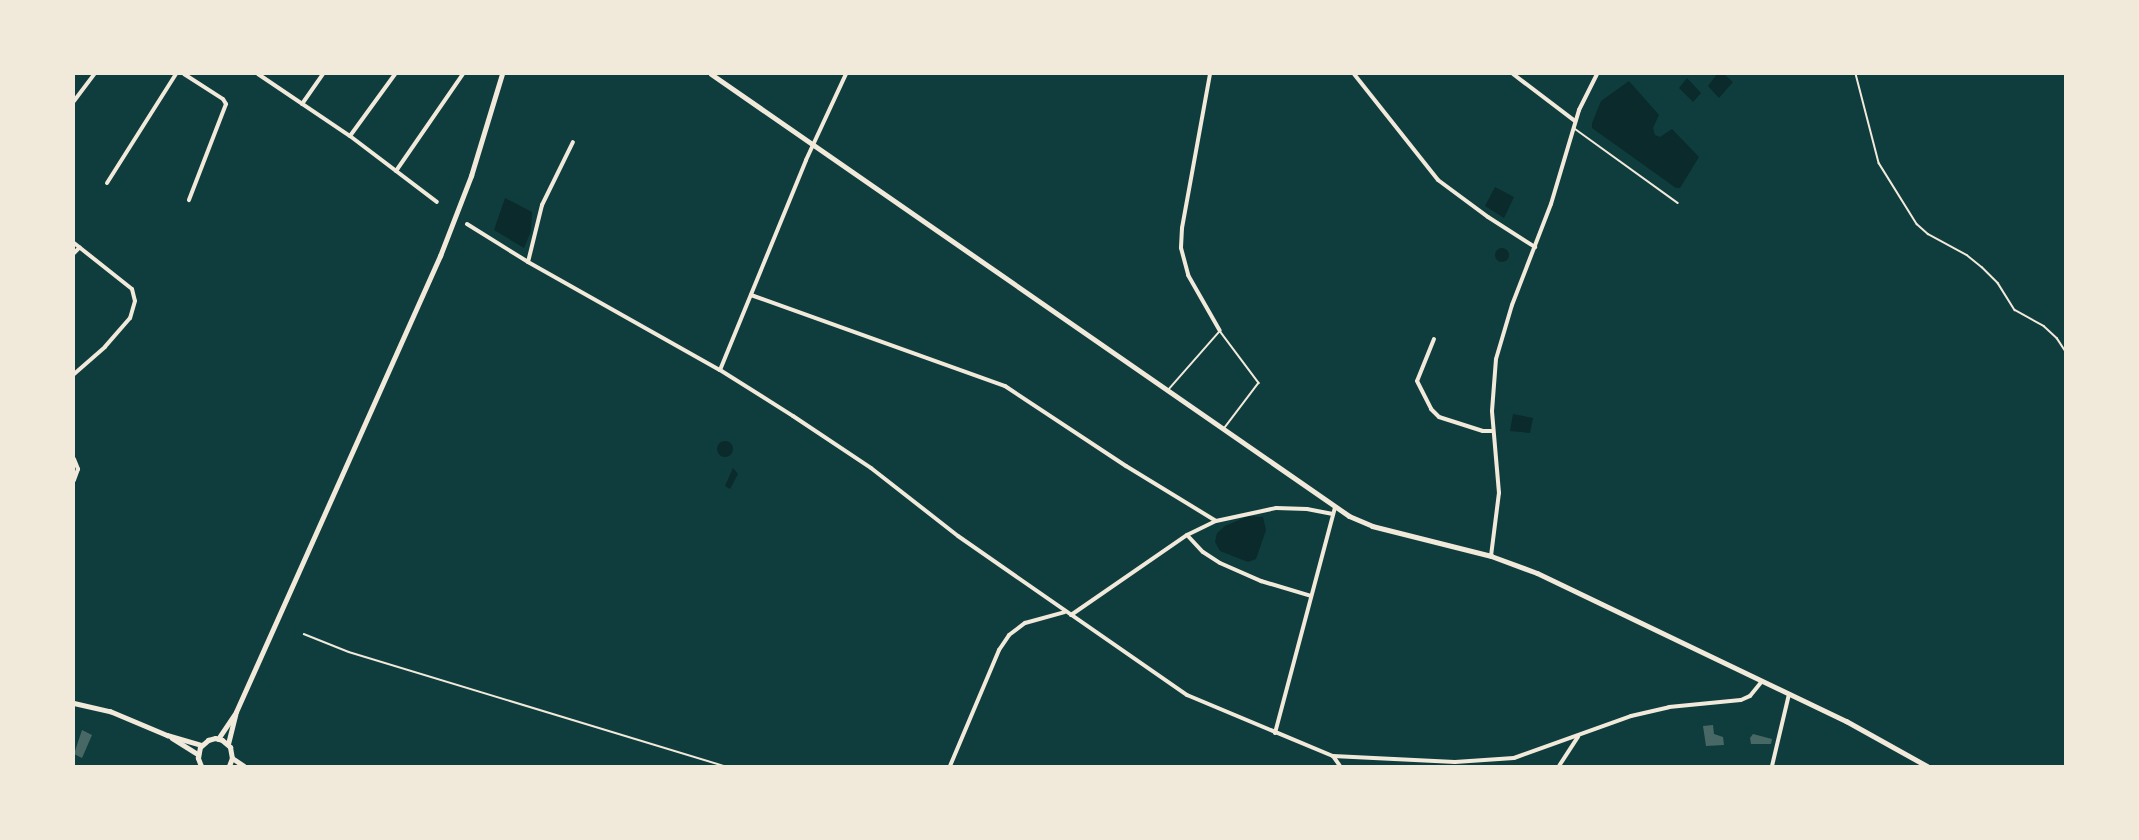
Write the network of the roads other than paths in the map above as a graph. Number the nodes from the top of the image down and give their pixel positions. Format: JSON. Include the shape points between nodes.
{"nodes":[{"id":1,"x":94,"y":74,"type":"edge"},
{"id":2,"x":177,"y":74,"type":"edge"},
{"id":3,"x":184,"y":74,"type":"edge"},
{"id":4,"x":258,"y":74,"type":"edge"},
{"id":5,"x":323,"y":74,"type":"edge"},
{"id":6,"x":395,"y":74,"type":"edge"},
{"id":7,"x":463,"y":74,"type":"edge"},
{"id":8,"x":502,"y":74,"type":"edge"},
{"id":9,"x":711,"y":74,"type":"edge"},
{"id":10,"x":846,"y":74,"type":"edge"},
{"id":11,"x":1210,"y":74,"type":"edge"},
{"id":12,"x":1354,"y":74,"type":"edge"},
{"id":13,"x":1513,"y":74,"type":"edge"},
{"id":14,"x":1597,"y":74,"type":"edge"},
{"id":15,"x":74,"y":101,"type":"edge"},
{"id":16,"x":302,"y":104,"type":"junction"},
{"id":17,"x":1575,"y":121,"type":"junction"},
{"id":18,"x":1573,"y":127,"type":"junction"},
{"id":19,"x":350,"y":136,"type":"junction"},
{"id":20,"x":573,"y":142,"type":"dead end"},
{"id":21,"x":814,"y":144,"type":"junction"},
{"id":22,"x":396,"y":171,"type":"junction"},
{"id":23,"x":107,"y":183,"type":"dead end"},
{"id":24,"x":189,"y":200,"type":"dead end"},
{"id":25,"x":437,"y":202,"type":"dead end"},
{"id":26,"x":1678,"y":203,"type":"dead end"},
{"id":27,"x":467,"y":224,"type":"dead end"},
{"id":28,"x":74,"y":243,"type":"edge"},
{"id":29,"x":1535,"y":247,"type":"junction"},
{"id":30,"x":80,"y":248,"type":"junction"},
{"id":31,"x":74,"y":253,"type":"edge"},
{"id":32,"x":528,"y":262,"type":"junction"},
{"id":33,"x":751,"y":295,"type":"junction"},
{"id":34,"x":1220,"y":331,"type":"junction"},
{"id":35,"x":1434,"y":339,"type":"dead end"},
{"id":36,"x":720,"y":370,"type":"junction"},
{"id":37,"x":74,"y":374,"type":"edge"},
{"id":38,"x":1168,"y":390,"type":"junction"},
{"id":39,"x":1224,"y":429,"type":"junction"},
{"id":40,"x":1493,"y":430,"type":"junction"},
{"id":41,"x":74,"y":459,"type":"edge"},
{"id":42,"x":74,"y":480,"type":"edge"},
{"id":43,"x":1335,"y":506,"type":"junction"},
{"id":44,"x":1332,"y":514,"type":"junction"},
{"id":45,"x":1216,"y":520,"type":"junction"},
{"id":46,"x":1187,"y":535,"type":"junction"},
{"id":47,"x":1491,"y":556,"type":"junction"},
{"id":48,"x":1311,"y":596,"type":"junction"},
{"id":49,"x":1069,"y":613,"type":"junction"},
{"id":50,"x":1762,"y":681,"type":"junction"},
{"id":51,"x":1789,"y":693,"type":"junction"},
{"id":52,"x":74,"y":703,"type":"edge"},
{"id":53,"x":236,"y":712,"type":"junction"},
{"id":54,"x":1275,"y":733,"type":"junction"},
{"id":55,"x":168,"y":735,"type":"junction"},
{"id":56,"x":1579,"y":736,"type":"junction"},
{"id":57,"x":218,"y":739,"type":"junction"},
{"id":58,"x":228,"y":744,"type":"junction"},
{"id":59,"x":202,"y":745,"type":"junction"},
{"id":60,"x":198,"y":754,"type":"junction"},
{"id":61,"x":1333,"y":756,"type":"junction"},
{"id":62,"x":232,"y":758,"type":"junction"},
{"id":63,"x":1469,"y":762,"type":"junction"},
{"id":64,"x":201,"y":766,"type":"edge"},
{"id":65,"x":229,"y":766,"type":"edge"},
{"id":66,"x":244,"y":766,"type":"edge"},
{"id":67,"x":950,"y":766,"type":"edge"},
{"id":68,"x":1340,"y":766,"type":"edge"},
{"id":69,"x":1474,"y":766,"type":"edge"},
{"id":70,"x":1559,"y":766,"type":"edge"},
{"id":71,"x":1772,"y":766,"type":"edge"},
{"id":72,"x":1927,"y":766,"type":"edge"}],
"edges":[{"from":1,"to":15,"type":"street"},
{"from":2,"to":23,"type":"street"},
{"from":3,"to":24,"type":"street","via":[[225,104]]},
{"from":4,"to":16,"type":"street"},
{"from":5,"to":16,"type":"street"},
{"from":6,"to":19,"type":"street"},
{"from":7,"to":22,"type":"street"},
{"from":8,"to":53,"type":"main road","via":[[457,216]]},
{"from":9,"to":21,"type":"main road"},
{"from":10,"to":21,"type":"street"},
{"from":11,"to":34,"type":"street","via":[[1181,248],[1188,275]]},
{"from":12,"to":29,"type":"street","via":[[1438,180]]},
{"from":13,"to":17,"type":"street"},
{"from":14,"to":17,"type":"street"},
{"from":16,"to":19,"type":"street"},
{"from":17,"to":18,"type":"street"},
{"from":18,"to":26,"type":"lane"},
{"from":18,"to":29,"type":"street"},
{"from":19,"to":22,"type":"street"},
{"from":20,"to":32,"type":"street","via":[[542,205]]},
{"from":21,"to":33,"type":"street"},
{"from":21,"to":38,"type":"main road"},
{"from":22,"to":25,"type":"street"},
{"from":27,"to":32,"type":"street"},
{"from":28,"to":30,"type":"street"},
{"from":29,"to":40,"type":"street","via":[[1496,359]]},
{"from":30,"to":31,"type":"street"},
{"from":30,"to":37,"type":"street","via":[[132,289],[134,305],[130,318],[105,347]]},
{"from":32,"to":36,"type":"street"},
{"from":33,"to":36,"type":"street"},
{"from":33,"to":45,"type":"street","via":[[1005,386]]},
{"from":34,"to":38,"type":"lane"},
{"from":34,"to":39,"type":"lane","via":[[1259,383]]},
{"from":35,"to":40,"type":"street","via":[[1417,381],[1431,409],[1439,417],[1483,431]]},
{"from":36,"to":49,"type":"street","via":[[871,468],[958,536]]},
{"from":38,"to":39,"type":"main road"},
{"from":39,"to":43,"type":"main road"},
{"from":40,"to":47,"type":"street","via":[[1499,493]]},
{"from":41,"to":42,"type":"street"},
{"from":43,"to":44,"type":"street"},
{"from":43,"to":47,"type":"main road","via":[[1372,526]]},
{"from":44,"to":45,"type":"street","via":[[1276,508]]},
{"from":44,"to":48,"type":"street"},
{"from":45,"to":46,"type":"street"},
{"from":46,"to":48,"type":"street","via":[[1220,563]]},
{"from":46,"to":49,"type":"street"},
{"from":47,"to":50,"type":"main road","via":[[1537,573]]},
{"from":48,"to":54,"type":"street"},
{"from":49,"to":54,"type":"street","via":[[1187,695]]},
{"from":49,"to":67,"type":"street","via":[[1025,623],[1009,635]]},
{"from":50,"to":51,"type":"main road"},
{"from":50,"to":56,"type":"street","via":[[1750,696],[1741,700],[1669,707],[1631,716]]},
{"from":51,"to":71,"type":"street"},
{"from":51,"to":72,"type":"main road"},
{"from":52,"to":55,"type":"main road","via":[[118,713]]},
{"from":53,"to":57,"type":"main road"},
{"from":53,"to":58,"type":"main road"},
{"from":54,"to":61,"type":"street"},
{"from":55,"to":59,"type":"main road"},
{"from":55,"to":60,"type":"main road"},
{"from":56,"to":63,"type":"street","via":[[1514,758]]},
{"from":56,"to":70,"type":"street"},
{"from":57,"to":58,"type":"main road"},
{"from":57,"to":59,"type":"main road"},
{"from":58,"to":62,"type":"main road"},
{"from":59,"to":60,"type":"main road"},
{"from":60,"to":64,"type":"main road"},
{"from":61,"to":63,"type":"street"},
{"from":61,"to":68,"type":"street"},
{"from":62,"to":65,"type":"main road"},
{"from":62,"to":66,"type":"main road"},
{"from":63,"to":69,"type":"street"}]}
